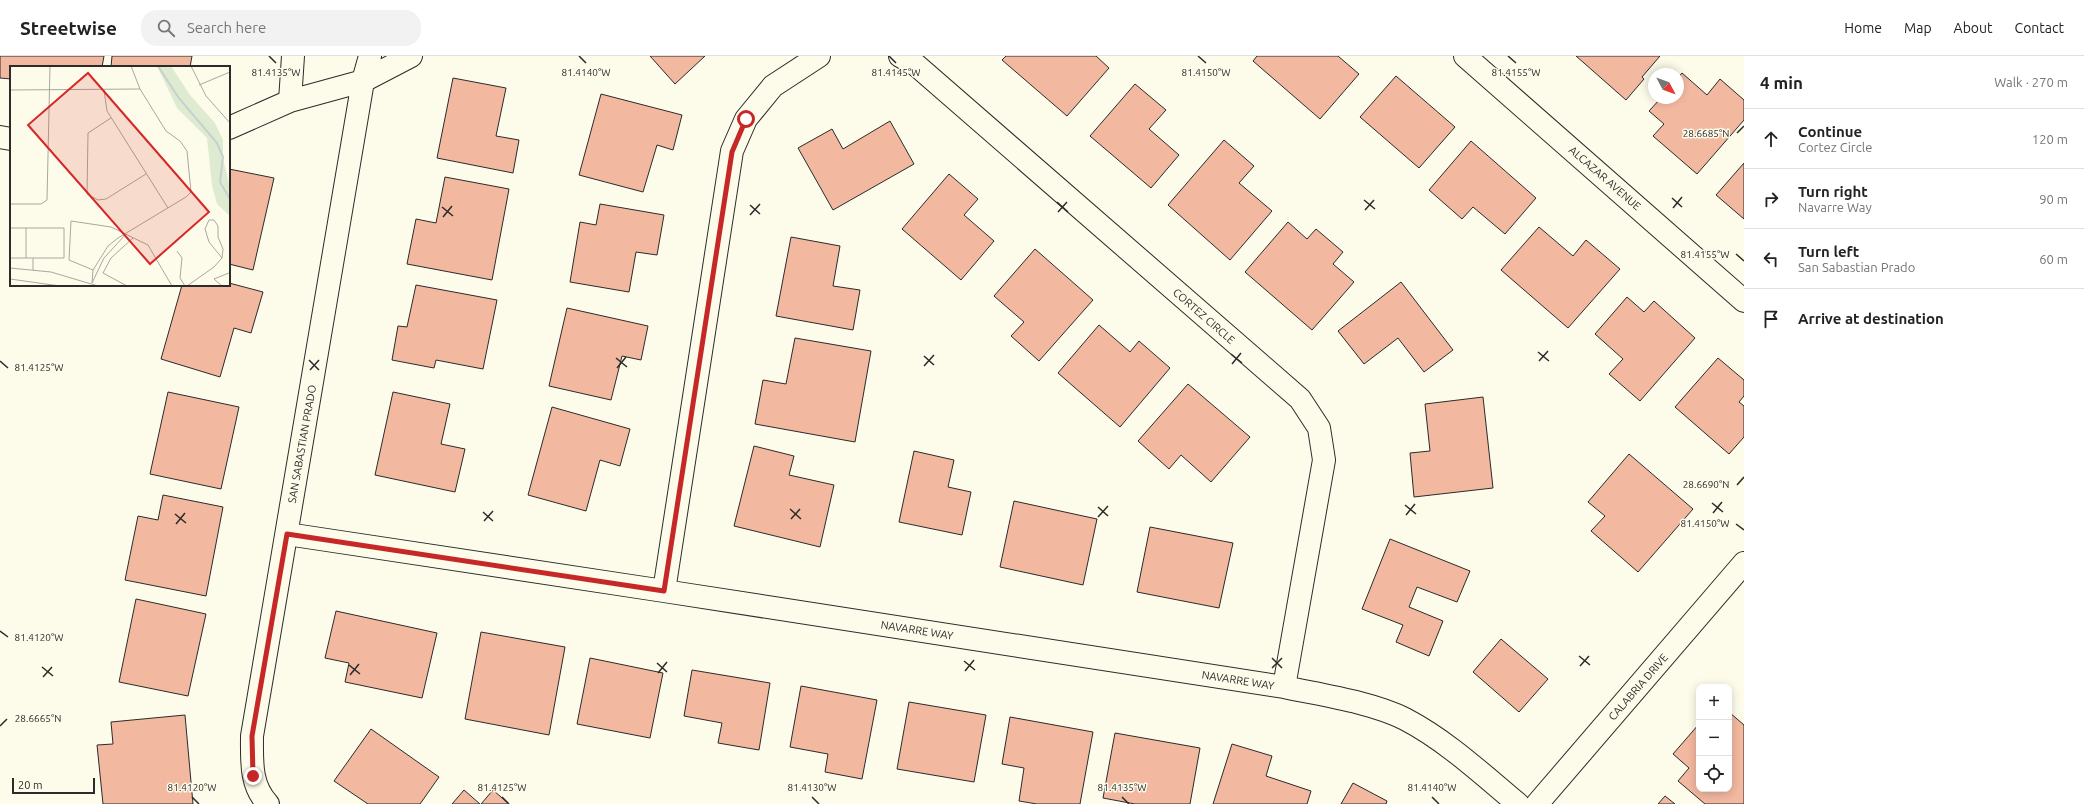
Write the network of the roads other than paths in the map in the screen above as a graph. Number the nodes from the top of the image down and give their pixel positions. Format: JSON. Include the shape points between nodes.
{"nodes":[{"id":1,"x":293,"y":56,"type":"edge"},
{"id":2,"x":358,"y":56,"type":"edge"},
{"id":3,"x":370,"y":56,"type":"edge"},
{"id":4,"x":411,"y":56,"type":"edge"},
{"id":5,"x":819,"y":56,"type":"edge"},
{"id":6,"x":900,"y":56,"type":"edge"},
{"id":7,"x":1465,"y":56,"type":"edge"},
{"id":8,"x":363,"y":81,"type":"junction"},
{"id":9,"x":290,"y":101,"type":"junction"},
{"id":10,"x":230,"y":128,"type":"edge"},
{"id":11,"x":0,"y":137,"type":"edge"},
{"id":12,"x":10,"y":139,"type":"edge"},
{"id":13,"x":1744,"y":301,"type":"edge"},
{"id":14,"x":287,"y":534,"type":"junction"},
{"id":15,"x":1742,"y":566,"type":"edge"},
{"id":16,"x":664,"y":591,"type":"junction"},
{"id":17,"x":1284,"y":687,"type":"junction"},
{"id":18,"x":268,"y":804,"type":"edge"},
{"id":19,"x":1518,"y":804,"type":"edge"},
{"id":20,"x":1537,"y":804,"type":"edge"}],
"edges":[{"from":1,"to":9,"type":"street"},
{"from":2,"to":8,"type":"street","name":"SAN SABASTIAN PRADO"},
{"from":3,"to":8,"type":"street","name":"SAN SABASTIAN PRADO"},
{"from":4,"to":8,"type":"street"},
{"from":5,"to":16,"type":"street","via":[[773,86],[746,119],[732,152]]},
{"from":6,"to":17,"type":"street","name":"CORTEZ CIRCLE","via":[[916,65],[1300,399],[1319,428],[1324,460]]},
{"from":7,"to":13,"type":"street","name":"ALCAZAR AVENUE"},
{"from":8,"to":9,"type":"street"},
{"from":8,"to":14,"type":"street","name":"SAN SABASTIAN PRADO"},
{"from":9,"to":10,"type":"street"},
{"from":11,"to":12,"type":"street"},
{"from":14,"to":16,"type":"street","name":"NAVARRE WAY"},
{"from":14,"to":18,"type":"street","name":"SAN SABASTIAN PRADO","via":[[252,736],[253,776],[262,798]]},
{"from":15,"to":20,"type":"street","name":"CALABRIA DRIVE"},
{"from":16,"to":17,"type":"street","name":"NAVARRE WAY"},
{"from":17,"to":19,"type":"street","name":"NAVARRE WAY","via":[[1356,702],[1405,719],[1449,747]]}]}
